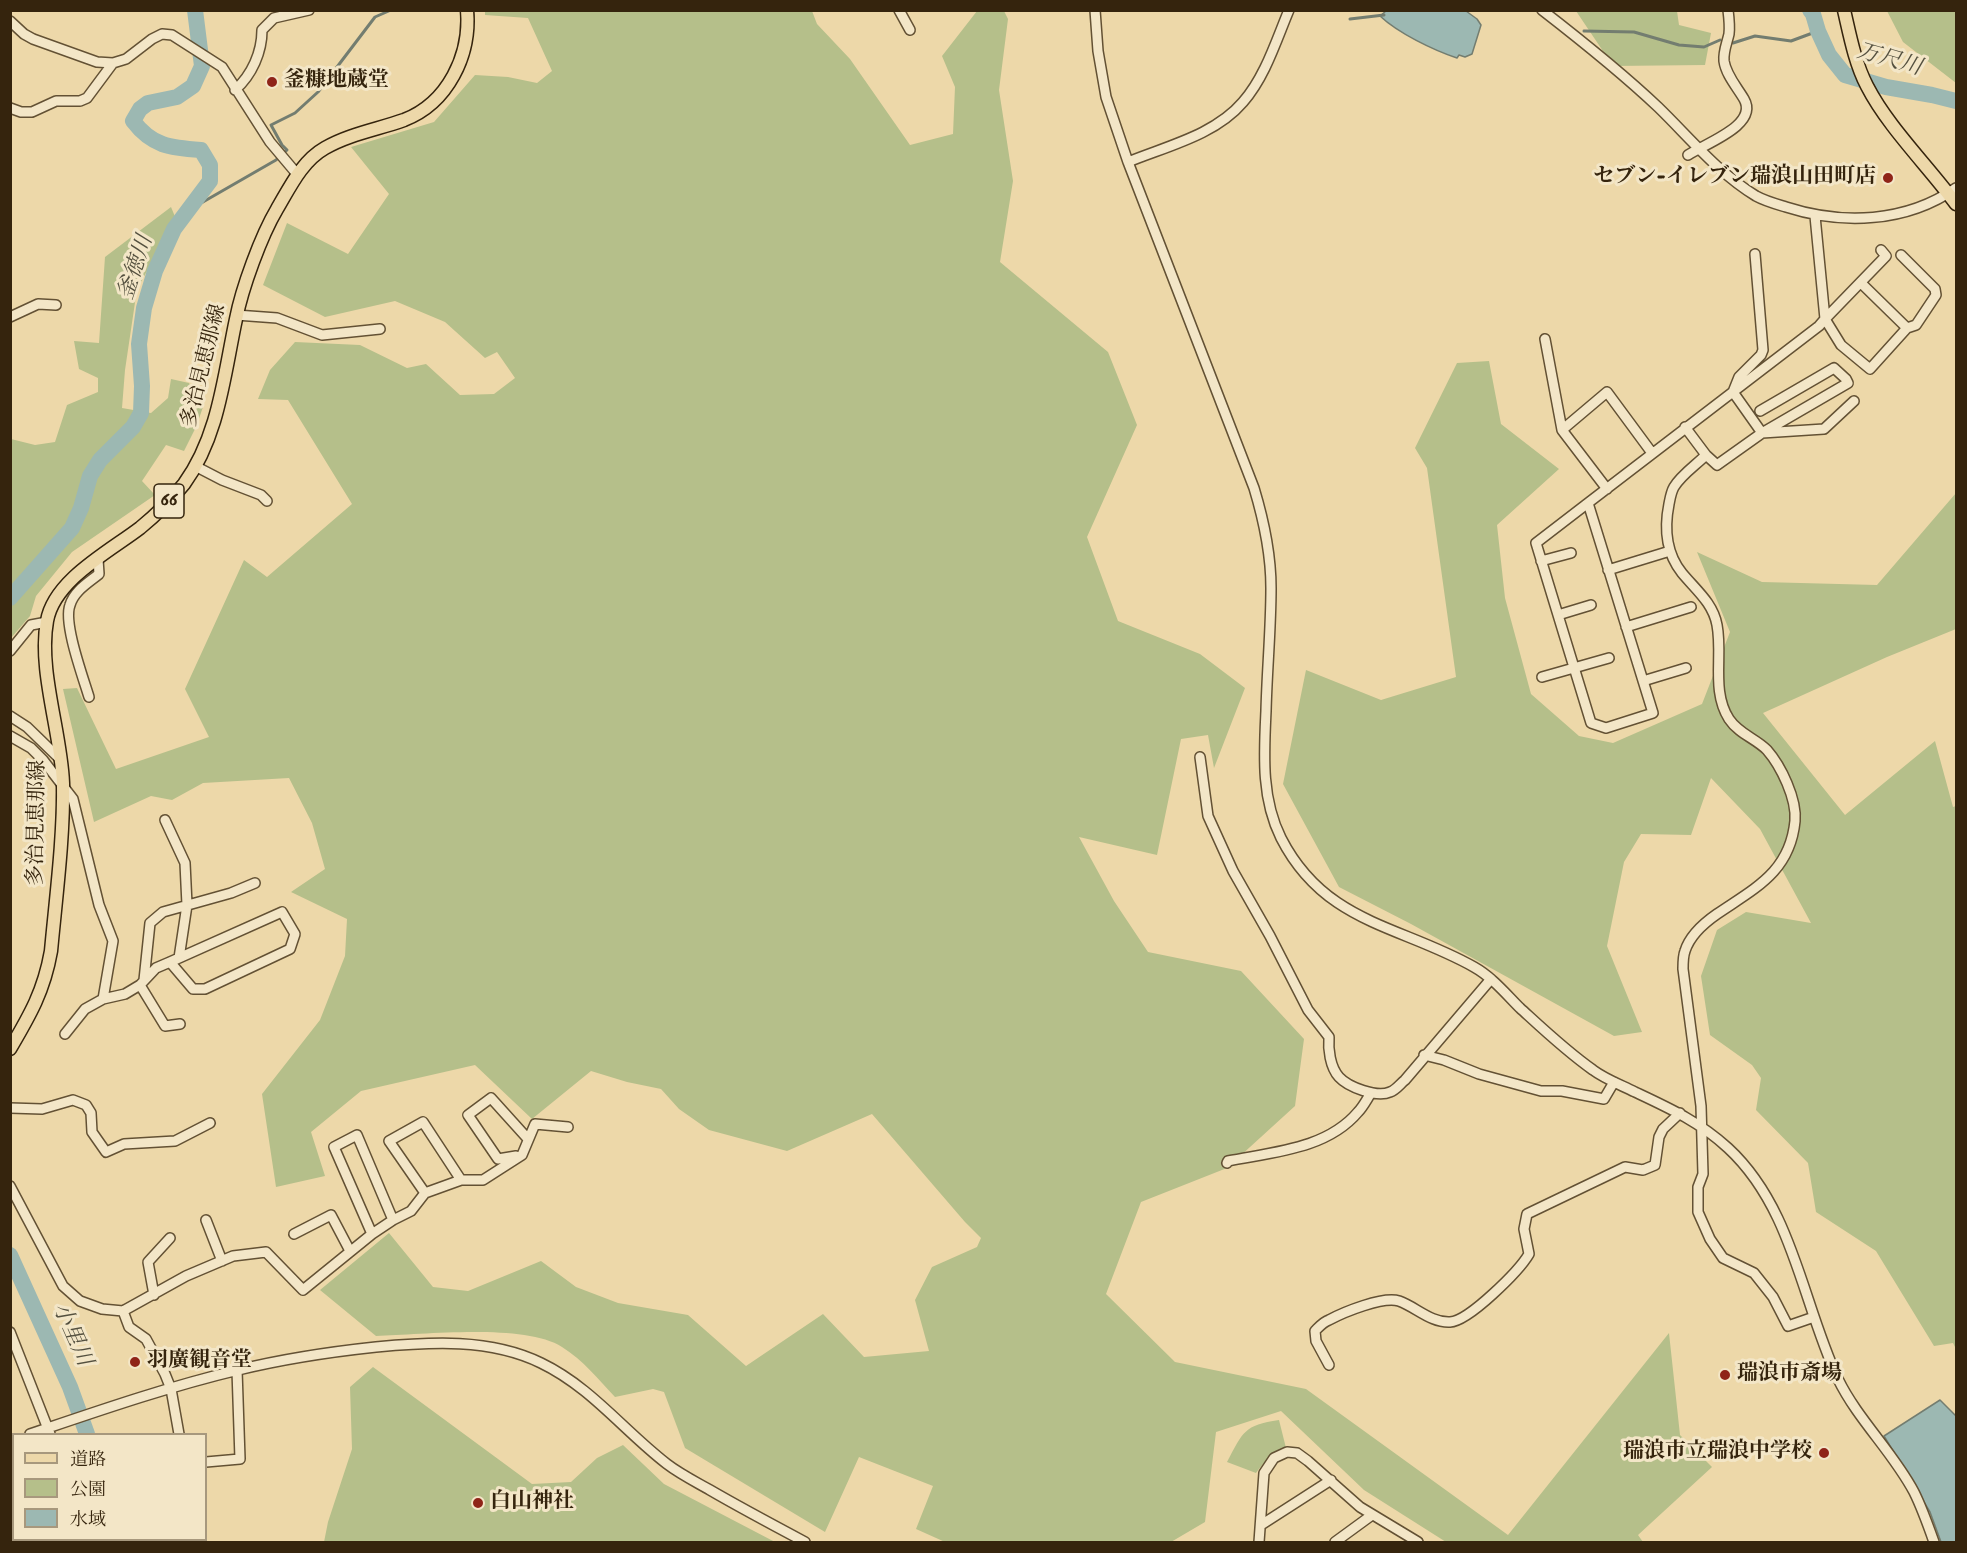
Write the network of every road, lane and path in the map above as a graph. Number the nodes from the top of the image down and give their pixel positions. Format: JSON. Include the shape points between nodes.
{"nodes":[{"id":1,"x":309,"y":10,"type":"edge"},
{"id":2,"x":467,"y":10,"type":"edge"},
{"id":3,"x":899,"y":10,"type":"edge"},
{"id":4,"x":1095,"y":10,"type":"edge"},
{"id":5,"x":1289,"y":10,"type":"edge"},
{"id":6,"x":1542,"y":10,"type":"edge"},
{"id":7,"x":1728,"y":10,"type":"edge"},
{"id":8,"x":1844,"y":10,"type":"edge"},
{"id":9,"x":10,"y":21,"type":"edge"},
{"id":10,"x":910,"y":30,"type":"dead end"},
{"id":11,"x":113,"y":63,"type":"junction"},
{"id":12,"x":235,"y":90,"type":"junction"},
{"id":13,"x":10,"y":108,"type":"edge"},
{"id":14,"x":1699,"y":148,"type":"junction"},
{"id":15,"x":1688,"y":155,"type":"dead end"},
{"id":16,"x":1128,"y":162,"type":"junction"},
{"id":17,"x":297,"y":174,"type":"junction"},
{"id":18,"x":1954,"y":195,"type":"edge"},
{"id":19,"x":1815,"y":216,"type":"junction"},
{"id":20,"x":1881,"y":250,"type":"dead end"},
{"id":21,"x":1755,"y":254,"type":"dead end"},
{"id":22,"x":1901,"y":255,"type":"dead end"},
{"id":23,"x":1861,"y":283,"type":"junction"},
{"id":24,"x":56,"y":305,"type":"dead end"},
{"id":25,"x":236,"y":315,"type":"junction"},
{"id":26,"x":10,"y":316,"type":"edge"},
{"id":27,"x":1825,"y":319,"type":"junction"},
{"id":28,"x":1907,"y":328,"type":"junction"},
{"id":29,"x":380,"y":329,"type":"dead end"},
{"id":30,"x":1545,"y":339,"type":"dead end"},
{"id":31,"x":1733,"y":392,"type":"junction"},
{"id":32,"x":1854,"y":401,"type":"dead end"},
{"id":33,"x":1760,"y":411,"type":"dead end"},
{"id":34,"x":1685,"y":427,"type":"junction"},
{"id":35,"x":1562,"y":430,"type":"junction"},
{"id":36,"x":1762,"y":433,"type":"junction"},
{"id":37,"x":1652,"y":453,"type":"junction"},
{"id":38,"x":1706,"y":455,"type":"junction"},
{"id":39,"x":195,"y":466,"type":"junction"},
{"id":40,"x":1607,"y":489,"type":"junction"},
{"id":41,"x":267,"y":501,"type":"dead end"},
{"id":42,"x":1588,"y":503,"type":"junction"},
{"id":43,"x":1670,"y":551,"type":"junction"},
{"id":44,"x":1571,"y":553,"type":"dead end"},
{"id":45,"x":98,"y":559,"type":"junction"},
{"id":46,"x":1541,"y":561,"type":"junction"},
{"id":47,"x":1608,"y":570,"type":"junction"},
{"id":48,"x":1591,"y":605,"type":"dead end"},
{"id":49,"x":1691,"y":607,"type":"dead end"},
{"id":50,"x":1558,"y":615,"type":"junction"},
{"id":51,"x":47,"y":621,"type":"junction"},
{"id":52,"x":1626,"y":627,"type":"junction"},
{"id":53,"x":10,"y":651,"type":"edge"},
{"id":54,"x":1609,"y":658,"type":"dead end"},
{"id":55,"x":1686,"y":668,"type":"dead end"},
{"id":56,"x":1575,"y":669,"type":"junction"},
{"id":57,"x":1542,"y":677,"type":"dead end"},
{"id":58,"x":1643,"y":681,"type":"junction"},
{"id":59,"x":89,"y":697,"type":"dead end"},
{"id":60,"x":10,"y":716,"type":"edge"},
{"id":61,"x":10,"y":735,"type":"edge"},
{"id":62,"x":1200,"y":757,"type":"dead end"},
{"id":63,"x":60,"y":759,"type":"junction"},
{"id":64,"x":63,"y":783,"type":"junction"},
{"id":65,"x":165,"y":820,"type":"dead end"},
{"id":66,"x":255,"y":883,"type":"dead end"},
{"id":67,"x":187,"y":905,"type":"junction"},
{"id":68,"x":174,"y":960,"type":"junction"},
{"id":69,"x":1491,"y":979,"type":"junction"},
{"id":70,"x":142,"y":982,"type":"junction"},
{"id":71,"x":103,"y":999,"type":"junction"},
{"id":72,"x":180,"y":1024,"type":"dead end"},
{"id":73,"x":64,"y":1034,"type":"dead end"},
{"id":74,"x":10,"y":1050,"type":"edge"},
{"id":75,"x":1424,"y":1055,"type":"junction"},
{"id":76,"x":1614,"y":1082,"type":"junction"},
{"id":77,"x":1371,"y":1093,"type":"junction"},
{"id":78,"x":10,"y":1108,"type":"edge"},
{"id":79,"x":1680,"y":1113,"type":"junction"},
{"id":80,"x":210,"y":1123,"type":"dead end"},
{"id":81,"x":1701,"y":1125,"type":"junction"},
{"id":82,"x":568,"y":1127,"type":"dead end"},
{"id":83,"x":528,"y":1139,"type":"junction"},
{"id":84,"x":522,"y":1155,"type":"junction"},
{"id":85,"x":1227,"y":1163,"type":"dead end"},
{"id":86,"x":461,"y":1180,"type":"junction"},
{"id":87,"x":10,"y":1186,"type":"edge"},
{"id":88,"x":424,"y":1193,"type":"junction"},
{"id":89,"x":206,"y":1220,"type":"dead end"},
{"id":90,"x":393,"y":1220,"type":"junction"},
{"id":91,"x":294,"y":1234,"type":"dead end"},
{"id":92,"x":372,"y":1234,"type":"junction"},
{"id":93,"x":170,"y":1238,"type":"dead end"},
{"id":94,"x":350,"y":1251,"type":"junction"},
{"id":95,"x":222,"y":1261,"type":"junction"},
{"id":96,"x":154,"y":1295,"type":"junction"},
{"id":97,"x":123,"y":1311,"type":"junction"},
{"id":98,"x":1814,"y":1317,"type":"junction"},
{"id":99,"x":10,"y":1332,"type":"edge"},
{"id":100,"x":1329,"y":1365,"type":"dead end"},
{"id":101,"x":237,"y":1370,"type":"junction"},
{"id":102,"x":171,"y":1389,"type":"junction"},
{"id":103,"x":51,"y":1430,"type":"edge"},
{"id":104,"x":35,"y":1433,"type":"edge"},
{"id":105,"x":178,"y":1433,"type":"edge"},
{"id":106,"x":207,"y":1462,"type":"edge"},
{"id":107,"x":1331,"y":1480,"type":"junction"},
{"id":108,"x":1372,"y":1515,"type":"junction"},
{"id":109,"x":1261,"y":1525,"type":"junction"},
{"id":110,"x":805,"y":1542,"type":"edge"},
{"id":111,"x":1259,"y":1542,"type":"edge"},
{"id":112,"x":1335,"y":1542,"type":"edge"},
{"id":113,"x":1418,"y":1542,"type":"edge"},
{"id":114,"x":1934,"y":1542,"type":"edge"}],
"edges":[{"from":1,"to":12,"type":"street","via":[[274,18],[262,30],[254,64]]},
{"from":2,"to":17,"type":"main road","name":"多治見恵那線","number":"66","via":[[467,36],[461,60],[440,96],[408,118],[325,148]]},
{"from":3,"to":10,"type":"street"},
{"from":4,"to":16,"type":"street","via":[[1106,97]]},
{"from":5,"to":16,"type":"street","via":[[1258,80],[1243,102],[1205,132]]},
{"from":6,"to":14,"type":"street","via":[[1601,56]]},
{"from":7,"to":14,"type":"street","via":[[1730,26],[1724,63],[1748,106],[1747,115],[1740,125]]},
{"from":8,"to":18,"type":"main road","via":[[1868,88],[1885,114]]},
{"from":9,"to":11,"type":"street","via":[[33,39],[97,62]]},
{"from":11,"to":12,"type":"street","via":[[162,34],[172,35],[222,67]]},
{"from":11,"to":13,"type":"street","via":[[87,98],[56,101],[32,111]]},
{"from":12,"to":17,"type":"street"},
{"from":14,"to":15,"type":"street"},
{"from":14,"to":19,"type":"street","via":[[1756,196]]},
{"from":16,"to":69,"type":"street","via":[[1254,488],[1265,530],[1271,586],[1264,760],[1269,803],[1280,837],[1308,876],[1345,909],[1439,950]]},
{"from":17,"to":25,"type":"main road","name":"多治見恵那線","number":"66","via":[[269,222]]},
{"from":18,"to":19,"type":"street","via":[[1889,216]]},
{"from":19,"to":27,"type":"street"},
{"from":20,"to":23,"type":"street","via":[[1886,256]]},
{"from":21,"to":31,"type":"street","via":[[1763,350],[1739,377]]},
{"from":22,"to":28,"type":"street","via":[[1935,289],[1936,296],[1916,325]]},
{"from":23,"to":27,"type":"street"},
{"from":23,"to":28,"type":"street"},
{"from":24,"to":26,"type":"street","via":[[38,304]]},
{"from":25,"to":29,"type":"street","via":[[278,318],[322,335]]},
{"from":25,"to":39,"type":"main road","name":"多治見恵那線","number":"66","via":[[217,413]]},
{"from":27,"to":28,"type":"street","via":[[1840,345],[1870,369]]},
{"from":27,"to":31,"type":"street"},
{"from":30,"to":35,"type":"street"},
{"from":31,"to":34,"type":"street"},
{"from":31,"to":36,"type":"street"},
{"from":32,"to":36,"type":"street","via":[[1824,429]]},
{"from":33,"to":36,"type":"street","via":[[1834,368],[1848,383]]},
{"from":34,"to":37,"type":"street"},
{"from":34,"to":38,"type":"street"},
{"from":35,"to":37,"type":"street","via":[[1607,392]]},
{"from":35,"to":40,"type":"street"},
{"from":36,"to":38,"type":"street","via":[[1717,465]]},
{"from":37,"to":40,"type":"street"},
{"from":38,"to":43,"type":"street","via":[[1673,488],[1666,516]]},
{"from":39,"to":41,"type":"street"},
{"from":39,"to":45,"type":"main road","name":"多治見恵那線","number":"66","via":[[163,508]]},
{"from":40,"to":42,"type":"street"},
{"from":42,"to":46,"type":"street","via":[[1536,543]]},
{"from":42,"to":47,"type":"street"},
{"from":43,"to":47,"type":"street"},
{"from":43,"to":81,"type":"street","via":[[1681,572],[1712,607],[1717,626],[1720,701],[1740,732],[1766,749],[1779,767],[1791,791],[1796,819],[1783,862],[1771,877],[1710,919],[1694,934],[1684,952]]},
{"from":44,"to":46,"type":"street"},
{"from":45,"to":51,"type":"main road","name":"多治見恵那線","number":"66","via":[[57,596]]},
{"from":45,"to":59,"type":"street","via":[[99,574],[79,590],[70,604],[68,620]]},
{"from":46,"to":50,"type":"street"},
{"from":47,"to":52,"type":"street"},
{"from":48,"to":50,"type":"street"},
{"from":49,"to":52,"type":"street"},
{"from":50,"to":56,"type":"street"},
{"from":51,"to":53,"type":"street","via":[[31,625]]},
{"from":51,"to":63,"type":"main road","name":"多治見恵那線","number":"66","via":[[46,664]]},
{"from":52,"to":58,"type":"street"},
{"from":54,"to":56,"type":"street"},
{"from":55,"to":58,"type":"street"},
{"from":56,"to":57,"type":"street"},
{"from":56,"to":58,"type":"street","via":[[1591,723],[1606,728],[1653,713]]},
{"from":60,"to":63,"type":"street"},
{"from":61,"to":64,"type":"street","via":[[31,748]]},
{"from":62,"to":77,"type":"street","via":[[1208,816],[1233,871],[1308,1010],[1329,1037],[1328,1048],[1338,1076]]},
{"from":63,"to":64,"type":"main road","name":"多治見恵那線","number":"66"},
{"from":64,"to":71,"type":"street","via":[[73,799],[99,905],[113,941]]},
{"from":64,"to":74,"type":"main road","name":"多治見恵那線","number":"66","via":[[47,971],[36,1004]]},
{"from":65,"to":67,"type":"street","via":[[185,863]]},
{"from":66,"to":67,"type":"street"},
{"from":67,"to":68,"type":"street"},
{"from":67,"to":70,"type":"street","via":[[163,912],[150,923]]},
{"from":68,"to":68,"type":"street","via":[[193,989],[205,989],[291,949],[295,934],[282,912]]},
{"from":68,"to":70,"type":"street","via":[[156,968]]},
{"from":69,"to":75,"type":"street"},
{"from":69,"to":76,"type":"street","via":[[1559,1045]]},
{"from":70,"to":71,"type":"street","via":[[125,994]]},
{"from":70,"to":72,"type":"street","via":[[165,1026]]},
{"from":71,"to":73,"type":"street","via":[[85,1009]]},
{"from":75,"to":76,"type":"street","via":[[1541,1091],[1604,1099]]},
{"from":75,"to":77,"type":"street","via":[[1392,1092]]},
{"from":76,"to":79,"type":"street"},
{"from":77,"to":85,"type":"street","via":[[1359,1112],[1325,1138]]},
{"from":78,"to":80,"type":"street","via":[[42,1109],[73,1100],[86,1105],[91,1113],[92,1132],[106,1152],[124,1144],[175,1141]]},
{"from":79,"to":81,"type":"street"},
{"from":79,"to":100,"type":"street","via":[[1659,1137],[1655,1165],[1643,1170],[1625,1167],[1527,1214],[1524,1229],[1529,1254],[1521,1267],[1470,1313],[1451,1322],[1435,1319],[1397,1300],[1356,1309],[1326,1321],[1315,1331]]},
{"from":81,"to":98,"type":"street","via":[[1750,1172],[1771,1204]]},
{"from":81,"to":98,"type":"street","via":[[1703,1174],[1698,1188],[1698,1212],[1710,1239],[1723,1258],[1754,1273],[1773,1297],[1788,1326]]},
{"from":82,"to":83,"type":"street","via":[[535,1124]]},
{"from":83,"to":84,"type":"street"},
{"from":83,"to":84,"type":"street","via":[[491,1098],[468,1115],[498,1159]]},
{"from":84,"to":86,"type":"street","via":[[483,1180]]},
{"from":86,"to":88,"type":"street"},
{"from":86,"to":88,"type":"street","via":[[423,1122],[389,1141]]},
{"from":87,"to":97,"type":"street","via":[[63,1286],[80,1301],[102,1310]]},
{"from":88,"to":90,"type":"street","via":[[411,1211]]},
{"from":89,"to":95,"type":"street"},
{"from":90,"to":92,"type":"street"},
{"from":90,"to":92,"type":"street","via":[[357,1135],[334,1147]]},
{"from":91,"to":94,"type":"street","via":[[330,1215]]},
{"from":92,"to":94,"type":"street"},
{"from":93,"to":96,"type":"street","via":[[148,1262]]},
{"from":94,"to":95,"type":"street","via":[[303,1290],[266,1252]]},
{"from":95,"to":96,"type":"street"},
{"from":96,"to":97,"type":"street"},
{"from":97,"to":102,"type":"street","via":[[129,1327],[146,1339]]},
{"from":98,"to":114,"type":"street","via":[[1839,1380],[1858,1414],[1913,1490]]},
{"from":99,"to":103,"type":"street"},
{"from":101,"to":102,"type":"street"},
{"from":101,"to":106,"type":"street","via":[[240,1459]]},
{"from":101,"to":110,"type":"street","via":[[308,1356],[415,1344],[476,1345],[512,1352],[538,1361],[570,1380],[670,1467]]},
{"from":102,"to":103,"type":"street"},
{"from":102,"to":105,"type":"street"},
{"from":103,"to":104,"type":"street"},
{"from":107,"to":108,"type":"street"},
{"from":107,"to":109,"type":"street"},
{"from":107,"to":109,"type":"street","via":[[1297,1453],[1287,1452],[1274,1458],[1264,1473]]},
{"from":108,"to":112,"type":"street"},
{"from":108,"to":113,"type":"street"},
{"from":109,"to":111,"type":"street"}]}
